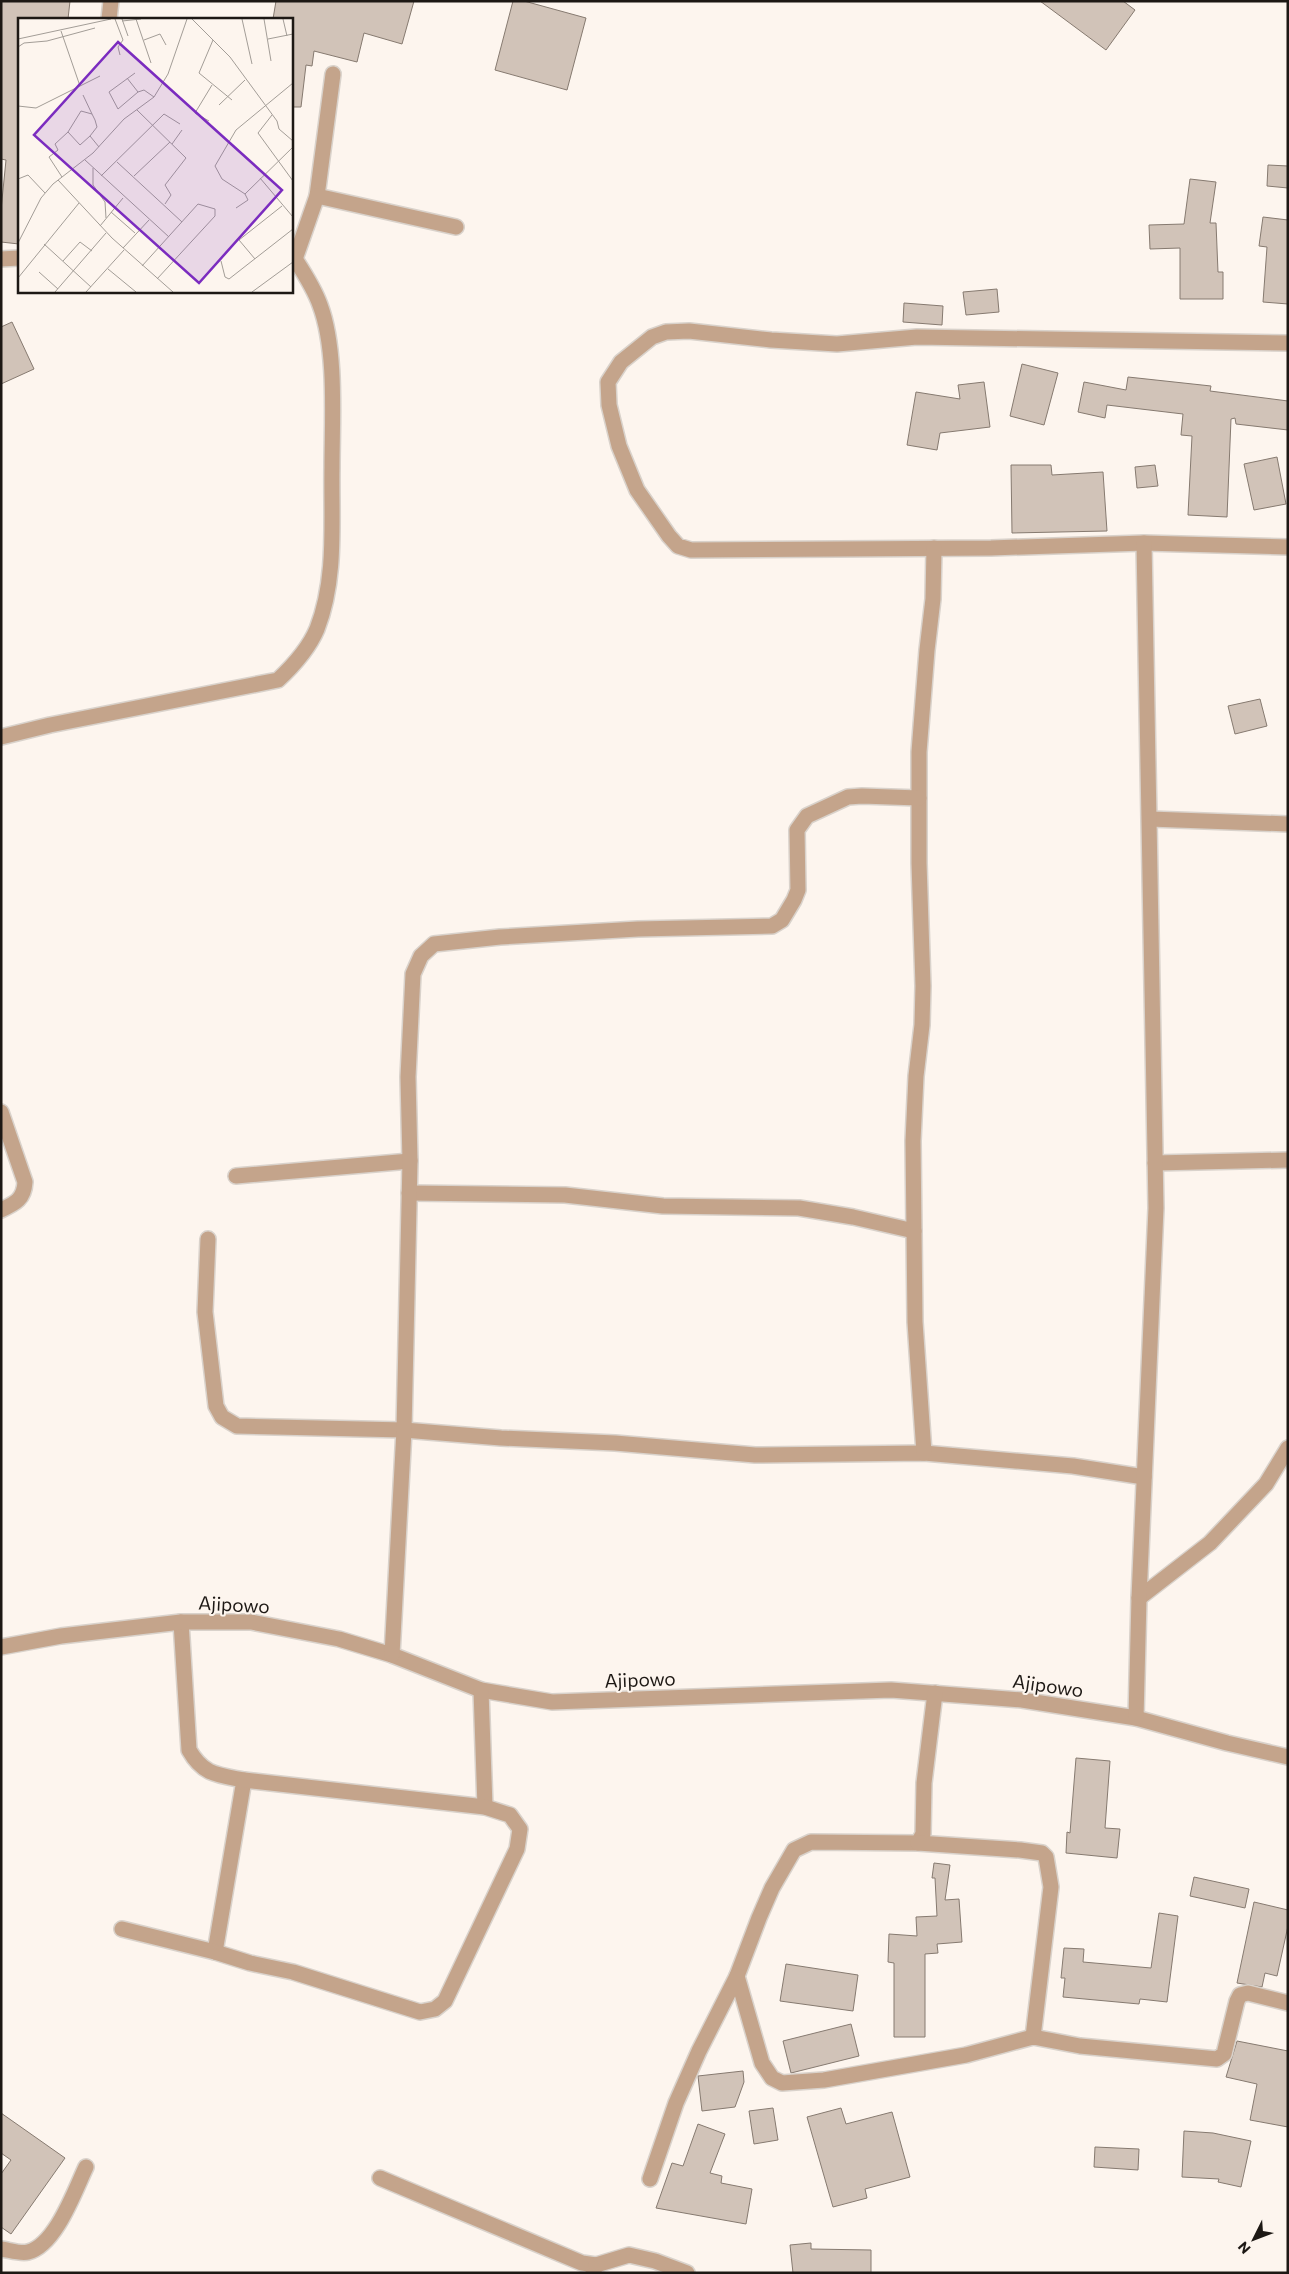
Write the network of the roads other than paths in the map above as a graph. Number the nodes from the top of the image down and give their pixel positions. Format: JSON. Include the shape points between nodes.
{"nodes":[{"id":1,"x":111,"y":1,"type":"edge"},
{"id":2,"x":109,"y":18,"type":"edge"},
{"id":3,"x":333,"y":74,"type":"dead end"},
{"id":4,"x":317,"y":196,"type":"junction"},
{"id":5,"x":456,"y":227,"type":"dead end"},
{"id":6,"x":18,"y":258,"type":"edge"},
{"id":7,"x":1,"y":259,"type":"edge"},
{"id":8,"x":293,"y":259,"type":"edge"},
{"id":9,"x":1288,"y":343,"type":"edge"},
{"id":10,"x":1144,"y":543,"type":"junction"},
{"id":11,"x":1288,"y":547,"type":"edge"},
{"id":12,"x":934,"y":548,"type":"junction"},
{"id":13,"x":1,"y":737,"type":"edge"},
{"id":14,"x":919,"y":798,"type":"junction"},
{"id":15,"x":1150,"y":819,"type":"junction"},
{"id":16,"x":1288,"y":824,"type":"edge"},
{"id":17,"x":1,"y":1112,"type":"edge"},
{"id":18,"x":1288,"y":1160,"type":"edge"},
{"id":19,"x":410,"y":1161,"type":"junction"},
{"id":20,"x":1156,"y":1163,"type":"junction"},
{"id":21,"x":236,"y":1176,"type":"dead end"},
{"id":22,"x":409,"y":1193,"type":"junction"},
{"id":23,"x":1,"y":1210,"type":"edge"},
{"id":24,"x":914,"y":1231,"type":"junction"},
{"id":25,"x":208,"y":1239,"type":"dead end"},
{"id":26,"x":404,"y":1430,"type":"junction"},
{"id":27,"x":1288,"y":1448,"type":"edge"},
{"id":28,"x":924,"y":1453,"type":"junction"},
{"id":29,"x":1144,"y":1478,"type":"junction"},
{"id":30,"x":1139,"y":1598,"type":"junction"},
{"id":31,"x":181,"y":1622,"type":"junction"},
{"id":32,"x":1,"y":1647,"type":"edge"},
{"id":33,"x":392,"y":1655,"type":"junction"},
{"id":34,"x":481,"y":1690,"type":"junction"},
{"id":35,"x":935,"y":1693,"type":"junction"},
{"id":36,"x":1136,"y":1718,"type":"junction"},
{"id":37,"x":1288,"y":1757,"type":"edge"},
{"id":38,"x":244,"y":1780,"type":"junction"},
{"id":39,"x":485,"y":1807,"type":"junction"},
{"id":40,"x":918,"y":1843,"type":"junction"},
{"id":41,"x":122,"y":1929,"type":"dead end"},
{"id":42,"x":215,"y":1952,"type":"junction"},
{"id":43,"x":737,"y":1976,"type":"junction"},
{"id":44,"x":1288,"y":2003,"type":"edge"},
{"id":45,"x":1033,"y":2037,"type":"junction"},
{"id":46,"x":86,"y":2166,"type":"dead end"},
{"id":47,"x":380,"y":2178,"type":"dead end"},
{"id":48,"x":650,"y":2179,"type":"dead end"},
{"id":49,"x":1,"y":2249,"type":"edge"},
{"id":50,"x":595,"y":2269,"type":"edge"},
{"id":51,"x":687,"y":2273,"type":"edge"}],
"edges":[{"from":1,"to":2,"type":"street"},
{"from":3,"to":4,"type":"street"},
{"from":4,"to":5,"type":"street"},
{"from":4,"to":8,"type":"street"},
{"from":6,"to":7,"type":"street"},
{"from":8,"to":13,"type":"street","via":[[310,282],[321,306],[328,336],[333,409],[330,571],[317,630],[294,666],[278,680]]},
{"from":9,"to":12,"type":"street","via":[[917,337],[837,344],[689,331],[666,332],[652,337],[620,362],[608,382],[608,406],[619,446],[638,490],[678,546],[691,550]]},
{"from":10,"to":11,"type":"street"},
{"from":10,"to":12,"type":"street"},
{"from":10,"to":15,"type":"street"},
{"from":12,"to":14,"type":"street"},
{"from":14,"to":19,"type":"street","via":[[848,798],[807,816],[797,830],[798,890],[782,920],[772,926],[638,929],[434,944],[421,956],[413,974],[408,1077]]},
{"from":14,"to":24,"type":"street","via":[[923,986],[913,1141]]},
{"from":15,"to":16,"type":"street"},
{"from":15,"to":20,"type":"street"},
{"from":17,"to":23,"type":"street","via":[[25,1182],[24,1192],[17,1202]]},
{"from":18,"to":20,"type":"street"},
{"from":19,"to":21,"type":"street"},
{"from":19,"to":22,"type":"street"},
{"from":20,"to":29,"type":"street"},
{"from":22,"to":24,"type":"street","via":[[565,1196],[662,1206],[799,1208]]},
{"from":22,"to":26,"type":"street"},
{"from":24,"to":28,"type":"street","via":[[915,1322]]},
{"from":25,"to":26,"type":"street","via":[[205,1312],[216,1406],[222,1417],[237,1426]]},
{"from":26,"to":28,"type":"street","via":[[755,1455]]},
{"from":26,"to":33,"type":"street"},
{"from":27,"to":30,"type":"street","via":[[1266,1484],[1210,1543]]},
{"from":28,"to":29,"type":"street","via":[[1073,1466]]},
{"from":29,"to":30,"type":"street"},
{"from":30,"to":36,"type":"street"},
{"from":31,"to":32,"type":"street","name":"Ajipowo","via":[[61,1636]]},
{"from":31,"to":33,"type":"street","name":"Ajipowo","via":[[251,1622],[339,1639]]},
{"from":31,"to":38,"type":"street","via":[[189,1750],[197,1764],[211,1774]]},
{"from":33,"to":34,"type":"street","name":"Ajipowo"},
{"from":34,"to":35,"type":"street","name":"Ajipowo","via":[[552,1702],[891,1690]]},
{"from":34,"to":39,"type":"street"},
{"from":35,"to":36,"type":"street","name":"Ajipowo","via":[[1022,1700]]},
{"from":35,"to":40,"type":"street","via":[[924,1784],[923,1834]]},
{"from":36,"to":37,"type":"street","name":"Ajipowo"},
{"from":38,"to":39,"type":"street"},
{"from":38,"to":42,"type":"street"},
{"from":39,"to":42,"type":"street","via":[[510,1816],[520,1829],[516,1849],[445,2002],[435,2009],[420,2012],[293,1972]]},
{"from":40,"to":43,"type":"street","via":[[811,1842],[794,1850],[772,1888]]},
{"from":40,"to":45,"type":"street","via":[[1020,1850],[1042,1853],[1046,1857],[1051,1887]]},
{"from":41,"to":42,"type":"street"},
{"from":43,"to":45,"type":"street","via":[[762,2064],[772,2078],[782,2083],[824,2080],[966,2055]]},
{"from":43,"to":48,"type":"street","via":[[676,2103]]},
{"from":44,"to":45,"type":"street","via":[[1240,1994],[1224,2054],[1217,2059],[1080,2046]]},
{"from":46,"to":49,"type":"street","via":[[53,2233],[42,2246],[28,2252]]},
{"from":47,"to":50,"type":"street"},
{"from":50,"to":51,"type":"street","via":[[628,2256],[656,2261]]}]}
